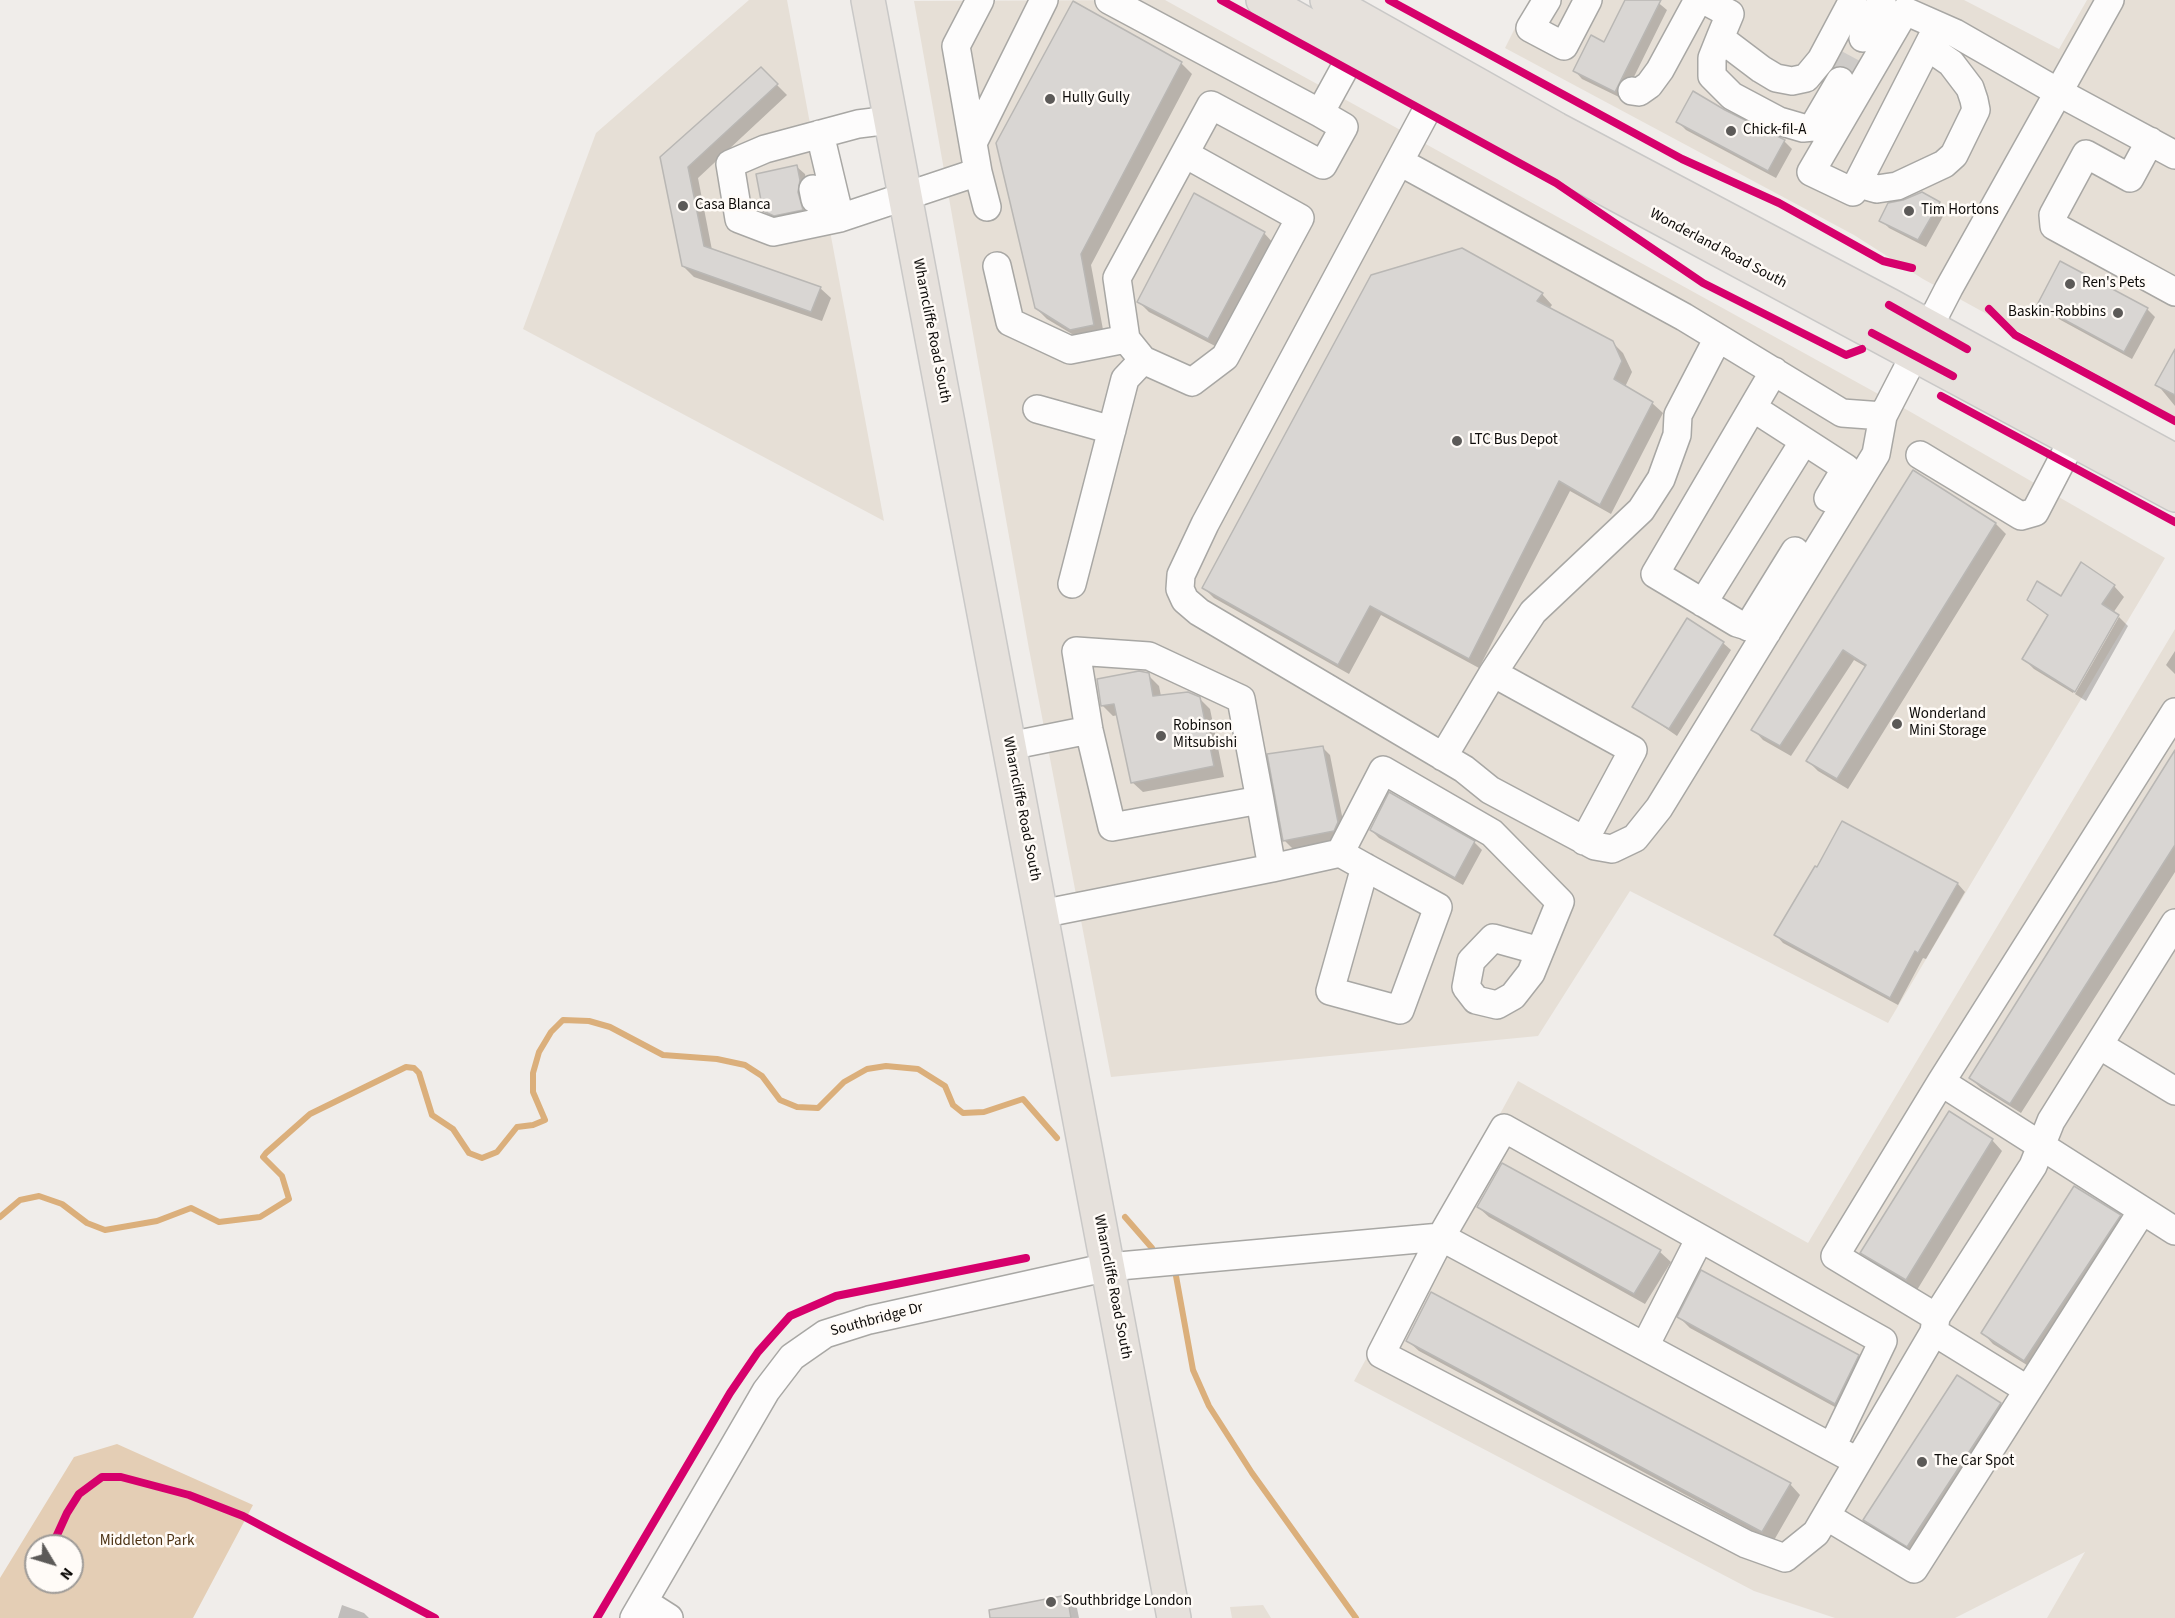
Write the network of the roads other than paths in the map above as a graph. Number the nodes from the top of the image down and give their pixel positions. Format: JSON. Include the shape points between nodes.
{"nodes":[{"id":1,"x":868,"y":0,"type":"edge"},
{"id":2,"x":980,"y":0,"type":"edge"},
{"id":3,"x":1044,"y":0,"type":"edge"},
{"id":4,"x":1109,"y":0,"type":"edge"},
{"id":5,"x":1263,"y":0,"type":"edge"},
{"id":6,"x":1327,"y":0,"type":"edge"},
{"id":7,"x":1547,"y":0,"type":"edge"},
{"id":8,"x":1588,"y":0,"type":"edge"},
{"id":9,"x":1698,"y":0,"type":"edge"},
{"id":10,"x":1704,"y":0,"type":"edge"},
{"id":11,"x":1853,"y":0,"type":"edge"},
{"id":12,"x":2110,"y":0,"type":"edge"},
{"id":13,"x":1890,"y":4,"type":"edge"},
{"id":14,"x":1729,"y":17,"type":"edge"},
{"id":15,"x":1933,"y":37,"type":"junction"},
{"id":16,"x":1863,"y":38,"type":"tunnel mouth"},
{"id":17,"x":1354,"y":51,"type":"junction"},
{"id":18,"x":1232,"y":66,"type":"junction"},
{"id":19,"x":1840,"y":81,"type":"tunnel mouth"},
{"id":20,"x":1442,"y":82,"type":"junction"},
{"id":21,"x":1632,"y":91,"type":"dead end"},
{"id":22,"x":2058,"y":92,"type":"junction"},
{"id":23,"x":1211,"y":105,"type":"junction"},
{"id":24,"x":1320,"y":113,"type":"junction"},
{"id":25,"x":891,"y":120,"type":"junction"},
{"id":26,"x":974,"y":141,"type":"junction"},
{"id":27,"x":2150,"y":141,"type":"junction"},
{"id":28,"x":1185,"y":154,"type":"junction"},
{"id":29,"x":2175,"y":155,"type":"edge"},
{"id":30,"x":1400,"y":162,"type":"junction"},
{"id":31,"x":817,"y":164,"type":"junction"},
{"id":32,"x":978,"y":172,"type":"junction"},
{"id":33,"x":1859,"y":184,"type":"junction"},
{"id":34,"x":905,"y":198,"type":"junction"},
{"id":35,"x":987,"y":207,"type":"dead end"},
{"id":36,"x":838,"y":211,"type":"junction"},
{"id":37,"x":997,"y":266,"type":"dead end"},
{"id":38,"x":2175,"y":292,"type":"edge"},
{"id":39,"x":1718,"y":338,"type":"junction"},
{"id":40,"x":1126,"y":339,"type":"junction"},
{"id":41,"x":1921,"y":342,"type":"junction"},
{"id":42,"x":1143,"y":360,"type":"junction"},
{"id":43,"x":1774,"y":371,"type":"junction"},
{"id":44,"x":1753,"y":408,"type":"junction"},
{"id":45,"x":1037,"y":409,"type":"dead end"},
{"id":46,"x":1883,"y":416,"type":"junction"},
{"id":47,"x":1112,"y":430,"type":"junction"},
{"id":48,"x":2073,"y":439,"type":"junction"},
{"id":49,"x":1804,"y":441,"type":"junction"},
{"id":50,"x":1920,"y":455,"type":"dead end"},
{"id":51,"x":2175,"y":461,"type":"edge"},
{"id":52,"x":2175,"y":495,"type":"edge"},
{"id":53,"x":1072,"y":584,"type":"dead end"},
{"id":54,"x":1703,"y":603,"type":"junction"},
{"id":55,"x":1757,"y":629,"type":"junction"},
{"id":56,"x":1494,"y":673,"type":"junction"},
{"id":57,"x":2175,"y":712,"type":"edge"},
{"id":58,"x":1089,"y":730,"type":"junction"},
{"id":59,"x":1009,"y":746,"type":"junction"},
{"id":60,"x":1443,"y":757,"type":"junction"},
{"id":61,"x":1260,"y":800,"type":"junction"},
{"id":62,"x":1584,"y":841,"type":"junction"},
{"id":63,"x":1340,"y":853,"type":"junction"},
{"id":64,"x":1365,"y":867,"type":"junction"},
{"id":65,"x":1272,"y":868,"type":"junction"},
{"id":66,"x":1041,"y":914,"type":"junction"},
{"id":67,"x":2175,"y":923,"type":"edge"},
{"id":68,"x":1540,"y":951,"type":"dead end"},
{"id":69,"x":2099,"y":1045,"type":"junction"},
{"id":70,"x":1941,"y":1082,"type":"junction"},
{"id":71,"x":2175,"y":1091,"type":"edge"},
{"id":72,"x":2041,"y":1147,"type":"junction"},
{"id":73,"x":2142,"y":1211,"type":"junction"},
{"id":74,"x":2175,"y":1231,"type":"edge"},
{"id":75,"x":1441,"y":1237,"type":"junction"},
{"id":76,"x":1700,"y":1238,"type":"junction"},
{"id":77,"x":1108,"y":1267,"type":"junction"},
{"id":78,"x":1935,"y":1324,"type":"junction"},
{"id":79,"x":1645,"y":1346,"type":"junction"},
{"id":80,"x":2028,"y":1390,"type":"junction"},
{"id":81,"x":1832,"y":1447,"type":"junction"},
{"id":82,"x":1857,"y":1461,"type":"junction"},
{"id":83,"x":1826,"y":1516,"type":"junction"},
{"id":84,"x":639,"y":1610,"type":"edge"},
{"id":85,"x":669,"y":1618,"type":"edge"},
{"id":86,"x":1174,"y":1618,"type":"edge"}],
"edges":[{"from":1,"to":25,"type":"main road","name":"Wharncliffe Road South"},
{"from":2,"to":26,"type":"street","via":[[956,46]]},
{"from":3,"to":26,"type":"street"},
{"from":4,"to":18,"type":"street"},
{"from":5,"to":17,"type":"main road","name":"Wonderland Road South"},
{"from":6,"to":20,"type":"main road","name":"Wonderland Road South"},
{"from":7,"to":8,"type":"street","via":[[1530,28],[1564,46]]},
{"from":9,"to":21,"type":"street","via":[[1660,70],[1649,85],[1639,92]]},
{"from":10,"to":14,"type":"street"},
{"from":11,"to":14,"type":"street","via":[[1821,60],[1806,78],[1792,81],[1776,78]]},
{"from":12,"to":22,"type":"street"},
{"from":13,"to":15,"type":"street"},
{"from":13,"to":16,"type":"street"},
{"from":13,"to":33,"type":"street","via":[[1811,172],[1853,192]]},
{"from":14,"to":19,"type":"street","via":[[1712,58],[1712,76],[1732,96],[1779,121],[1813,127]]},
{"from":15,"to":22,"type":"street","via":[[1955,33]]},
{"from":15,"to":33,"type":"street"},
{"from":15,"to":33,"type":"street","via":[[1970,88],[1976,110],[1954,155],[1944,164],[1897,186],[1877,189]]},
{"from":17,"to":20,"type":"main road","name":"Wonderland Road South"},
{"from":17,"to":24,"type":"street"},
{"from":18,"to":23,"type":"street"},
{"from":18,"to":24,"type":"street"},
{"from":20,"to":30,"type":"street"},
{"from":20,"to":41,"type":"main road","name":"Wonderland Road South","via":[[1556,129]]},
{"from":22,"to":27,"type":"street"},
{"from":22,"to":41,"type":"street"},
{"from":23,"to":24,"type":"street","via":[[1323,165],[1344,127]]},
{"from":23,"to":28,"type":"street"},
{"from":25,"to":31,"type":"street","via":[[858,124]]},
{"from":25,"to":34,"type":"main road","name":"Wharncliffe Road South"},
{"from":26,"to":32,"type":"street"},
{"from":27,"to":29,"type":"street"},
{"from":27,"to":38,"type":"street","via":[[2130,178],[2086,154],[2053,215],[2054,226]]},
{"from":28,"to":40,"type":"street","via":[[1117,278]]},
{"from":28,"to":42,"type":"street","via":[[1300,218],[1225,357],[1192,382]]},
{"from":30,"to":39,"type":"street"},
{"from":30,"to":60,"type":"street","via":[[1205,524],[1181,575],[1180,589],[1185,600],[1199,612]]},
{"from":31,"to":36,"type":"street"},
{"from":31,"to":36,"type":"street","via":[[815,198]]},
{"from":31,"to":36,"type":"street","via":[[765,149],[730,164],[739,219],[773,232]]},
{"from":32,"to":34,"type":"street"},
{"from":32,"to":35,"type":"street"},
{"from":34,"to":36,"type":"street"},
{"from":34,"to":59,"type":"main road","name":"Wharncliffe Road South"},
{"from":37,"to":40,"type":"street","via":[[1010,322],[1070,350]]},
{"from":39,"to":43,"type":"street"},
{"from":39,"to":56,"type":"street","via":[[1678,415],[1677,435],[1660,479],[1641,510],[1533,612]]},
{"from":40,"to":42,"type":"street"},
{"from":41,"to":46,"type":"street"},
{"from":41,"to":48,"type":"main road","name":"Wonderland Road South"},
{"from":41,"to":51,"type":"main road","name":"Wonderland Road South"},
{"from":42,"to":47,"type":"street","via":[[1125,379]]},
{"from":43,"to":44,"type":"street"},
{"from":43,"to":46,"type":"street","via":[[1842,413]]},
{"from":44,"to":49,"type":"street"},
{"from":44,"to":54,"type":"street","via":[[1655,574]]},
{"from":45,"to":47,"type":"street"},
{"from":46,"to":55,"type":"street","via":[[1876,454]]},
{"from":47,"to":53,"type":"street"},
{"from":48,"to":50,"type":"street","via":[[2035,512],[2021,516]]},
{"from":48,"to":52,"type":"main road","name":"Wonderland Road South"},
{"from":49,"to":54,"type":"street"},
{"from":49,"to":55,"type":"street","via":[[1846,468]]},
{"from":54,"to":55,"type":"street","via":[[1737,623]]},
{"from":55,"to":62,"type":"street","via":[[1646,827],[1635,838],[1612,849]]},
{"from":56,"to":60,"type":"street"},
{"from":56,"to":62,"type":"street","via":[[1633,750]]},
{"from":57,"to":70,"type":"street"},
{"from":58,"to":59,"type":"street"},
{"from":58,"to":61,"type":"street","via":[[1112,827]]},
{"from":58,"to":61,"type":"street","via":[[1076,651],[1149,656],[1241,699]]},
{"from":59,"to":66,"type":"main road","name":"Wharncliffe Road South"},
{"from":60,"to":62,"type":"street","via":[[1490,790]]},
{"from":61,"to":65,"type":"street"},
{"from":63,"to":64,"type":"street"},
{"from":63,"to":65,"type":"street"},
{"from":63,"to":68,"type":"street","via":[[1383,770],[1492,833],[1560,902]]},
{"from":64,"to":64,"type":"street","via":[[1437,907],[1400,1010],[1329,991]]},
{"from":65,"to":66,"type":"street"},
{"from":66,"to":77,"type":"main road","name":"Wharncliffe Road South"},
{"from":67,"to":69,"type":"street"},
{"from":69,"to":71,"type":"street"},
{"from":69,"to":72,"type":"street","via":[[2051,1121]]},
{"from":70,"to":72,"type":"street"},
{"from":70,"to":78,"type":"street","via":[[1835,1256]]},
{"from":72,"to":73,"type":"street"},
{"from":72,"to":78,"type":"street"},
{"from":73,"to":74,"type":"street"},
{"from":73,"to":80,"type":"street"},
{"from":75,"to":76,"type":"street","via":[[1504,1128]]},
{"from":75,"to":77,"type":"street","name":"Southbridge Dr"},
{"from":75,"to":79,"type":"street"},
{"from":75,"to":83,"type":"street","via":[[1381,1354],[1755,1548],[1785,1558],[1816,1533]]},
{"from":76,"to":79,"type":"street"},
{"from":76,"to":81,"type":"street","via":[[1884,1341]]},
{"from":77,"to":84,"type":"street","name":"Southbridge Dr","via":[[869,1320],[825,1334],[792,1357],[766,1391]]},
{"from":77,"to":86,"type":"main road","name":"Wharncliffe Road South"},
{"from":78,"to":80,"type":"street"},
{"from":78,"to":82,"type":"street"},
{"from":79,"to":81,"type":"street"},
{"from":80,"to":83,"type":"street","via":[[1914,1569]]},
{"from":81,"to":82,"type":"street"},
{"from":82,"to":83,"type":"street"},
{"from":84,"to":85,"type":"street"}]}
